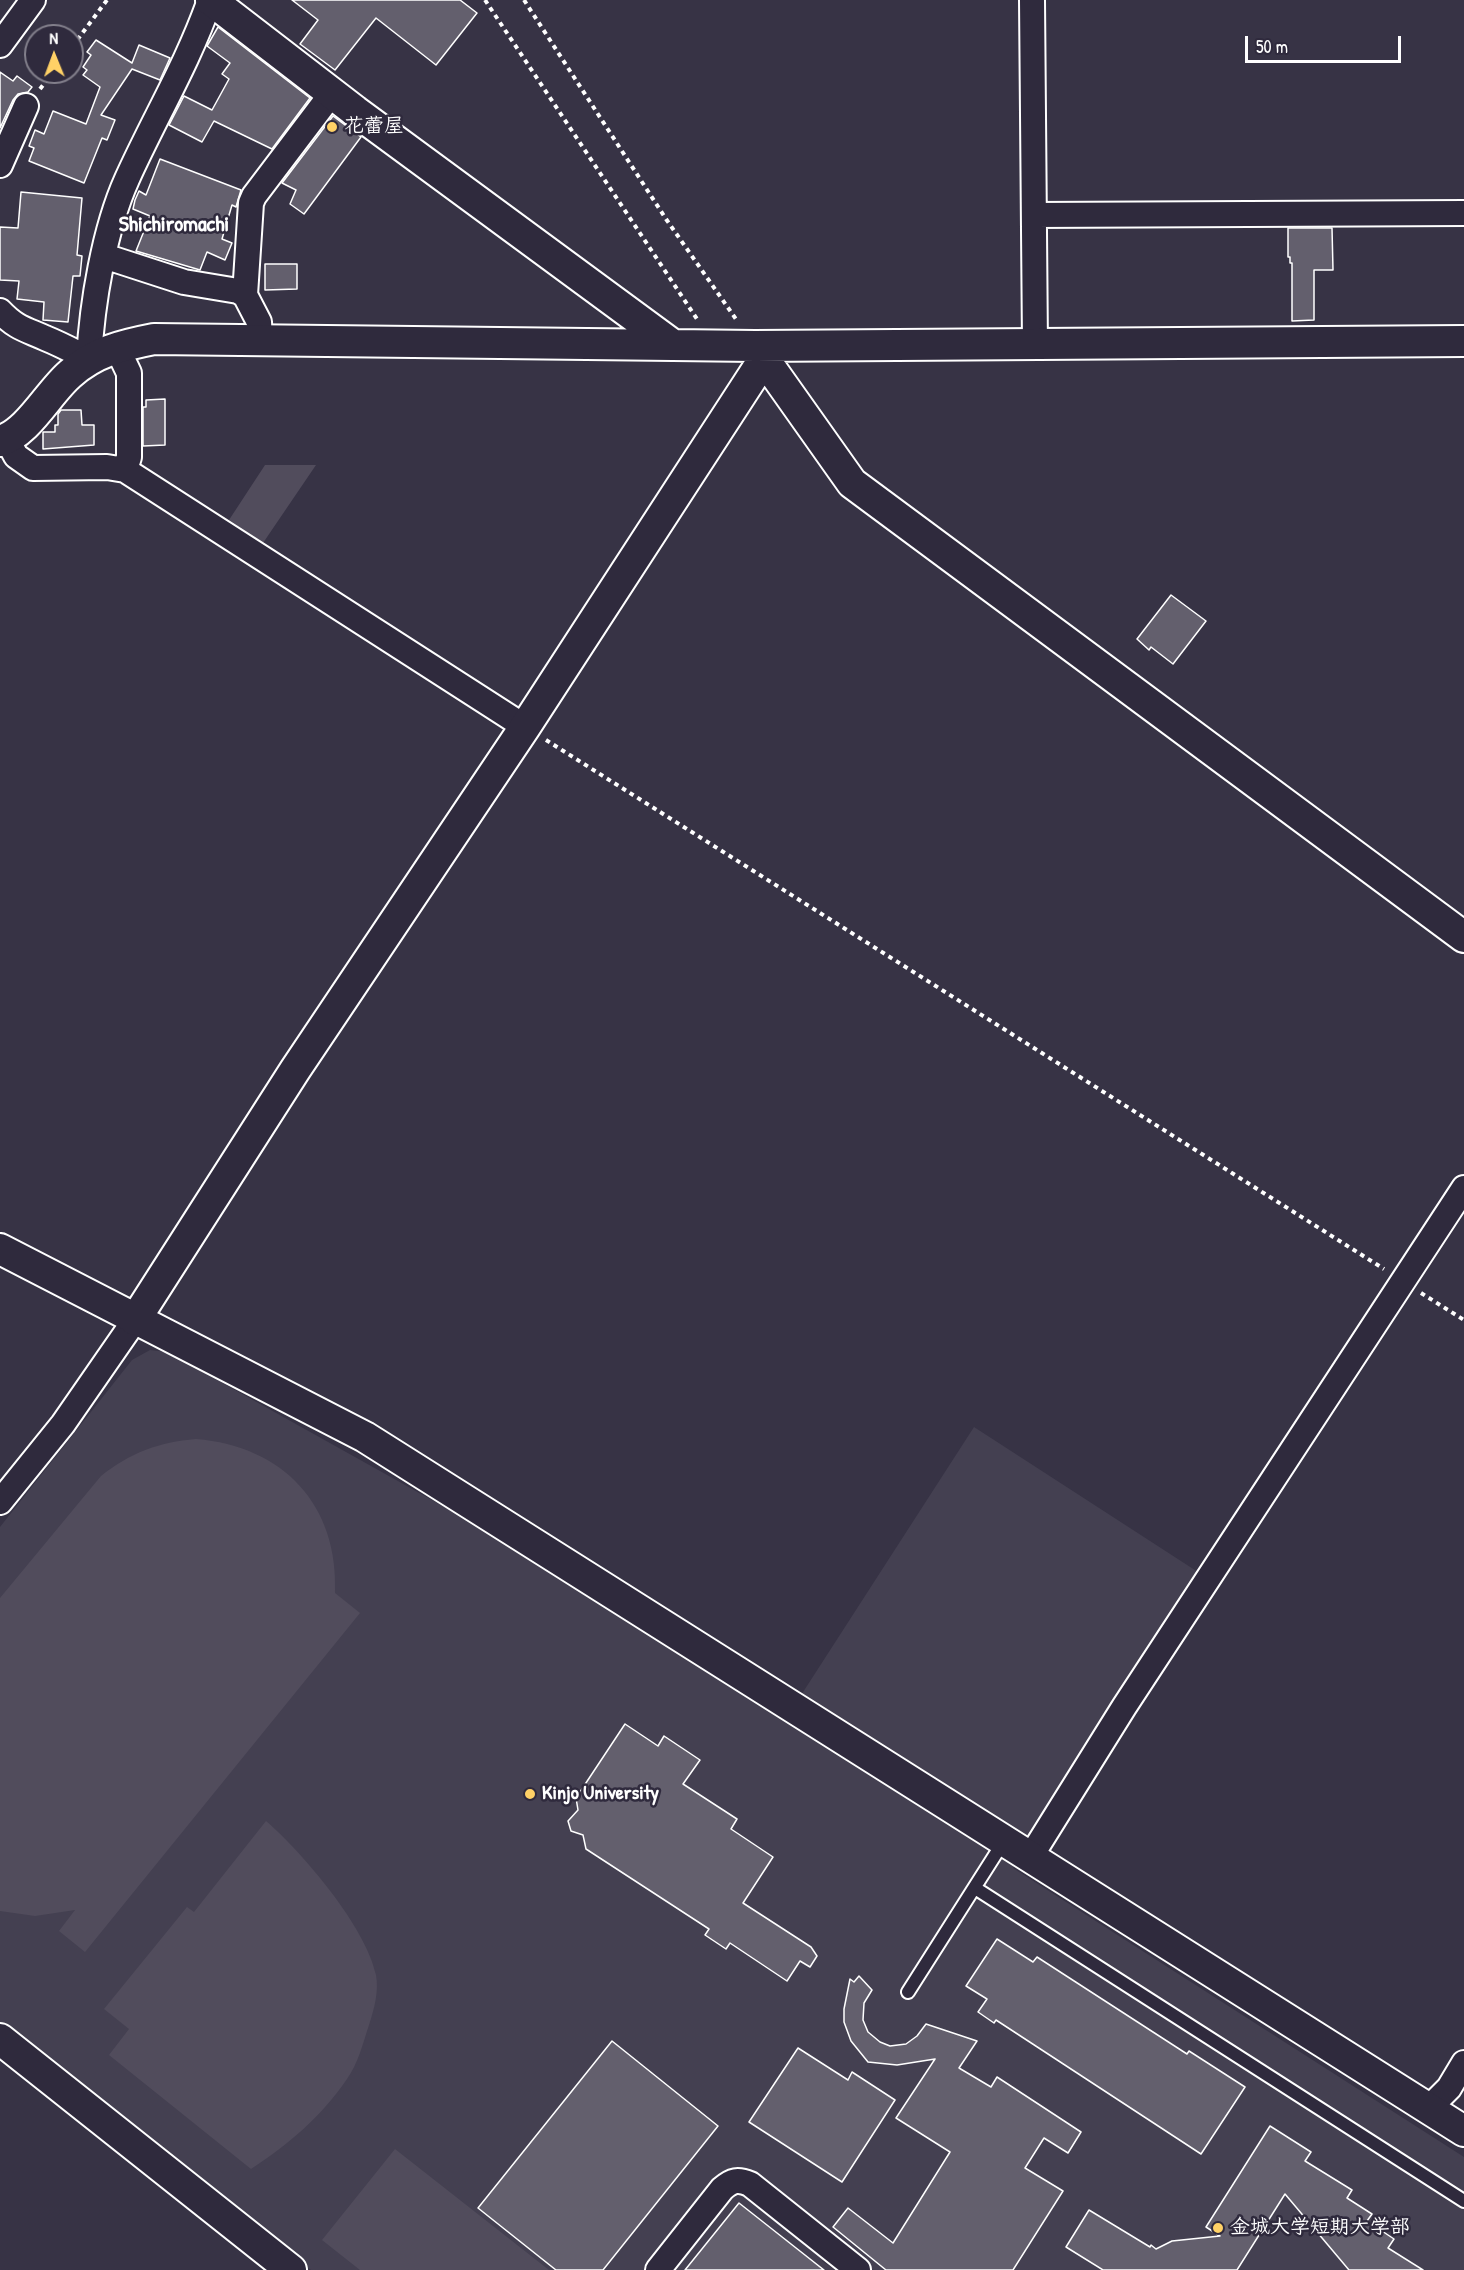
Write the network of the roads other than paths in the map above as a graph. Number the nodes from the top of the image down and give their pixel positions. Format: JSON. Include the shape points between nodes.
{"nodes":[{"id":1,"x":33,"y":0,"type":"edge"},
{"id":2,"x":210,"y":0,"type":"edge"},
{"id":3,"x":1032,"y":0,"type":"edge"},
{"id":4,"x":0,"y":45,"type":"edge"},
{"id":5,"x":332,"y":93,"type":"junction"},
{"id":6,"x":26,"y":106,"type":"dead end"},
{"id":7,"x":0,"y":165,"type":"edge"},
{"id":8,"x":1464,"y":213,"type":"edge"},
{"id":9,"x":1034,"y":215,"type":"junction"},
{"id":10,"x":104,"y":256,"type":"junction"},
{"id":11,"x":245,"y":295,"type":"junction"},
{"id":12,"x":0,"y":311,"type":"edge"},
{"id":13,"x":260,"y":339,"type":"junction"},
{"id":14,"x":1464,"y":341,"type":"edge"},
{"id":15,"x":673,"y":345,"type":"junction"},
{"id":16,"x":1035,"y":345,"type":"junction"},
{"id":17,"x":117,"y":348,"type":"junction"},
{"id":18,"x":760,"y":352,"type":"junction"},
{"id":19,"x":89,"y":359,"type":"junction"},
{"id":20,"x":3,"y":440,"type":"edge"},
{"id":21,"x":125,"y":470,"type":"junction"},
{"id":22,"x":525,"y":727,"type":"junction"},
{"id":23,"x":1464,"y":937,"type":"edge"},
{"id":24,"x":1464,"y":1188,"type":"edge"},
{"id":25,"x":0,"y":1249,"type":"edge"},
{"id":26,"x":135,"y":1320,"type":"junction"},
{"id":27,"x":0,"y":1502,"type":"edge"},
{"id":28,"x":1005,"y":1839,"type":"junction"},
{"id":29,"x":1031,"y":1856,"type":"junction"},
{"id":30,"x":975,"y":1888,"type":"junction"},
{"id":31,"x":908,"y":1992,"type":"dead end"},
{"id":32,"x":0,"y":2039,"type":"edge"},
{"id":33,"x":1464,"y":2063,"type":"edge"},
{"id":34,"x":1429,"y":2108,"type":"junction"},
{"id":35,"x":1464,"y":2131,"type":"edge"},
{"id":36,"x":1464,"y":2201,"type":"edge"},
{"id":37,"x":291,"y":2270,"type":"edge"},
{"id":38,"x":658,"y":2270,"type":"edge"},
{"id":39,"x":858,"y":2270,"type":"edge"}],
"edges":[{"from":1,"to":4,"type":"street"},
{"from":2,"to":5,"type":"street"},
{"from":2,"to":10,"type":"street","via":[[127,180],[111,221]]},
{"from":3,"to":9,"type":"street"},
{"from":5,"to":11,"type":"street","via":[[254,196]]},
{"from":5,"to":15,"type":"street"},
{"from":6,"to":7,"type":"street"},
{"from":8,"to":9,"type":"street"},
{"from":9,"to":16,"type":"street"},
{"from":10,"to":11,"type":"street","via":[[184,282]]},
{"from":10,"to":19,"type":"street"},
{"from":11,"to":13,"type":"street","via":[[258,322]]},
{"from":12,"to":19,"type":"street","via":[[26,331]]},
{"from":13,"to":15,"type":"street"},
{"from":13,"to":17,"type":"street","via":[[154,339]]},
{"from":14,"to":16,"type":"street"},
{"from":15,"to":18,"type":"street","via":[[715,345]]},
{"from":16,"to":18,"type":"street"},
{"from":17,"to":19,"type":"street"},
{"from":17,"to":21,"type":"street","via":[[129,373],[129,457]]},
{"from":18,"to":22,"type":"street"},
{"from":18,"to":23,"type":"street","via":[[852,483]]},
{"from":19,"to":20,"type":"street","via":[[69,374],[32,417]]},
{"from":20,"to":21,"type":"street","via":[[33,468]]},
{"from":21,"to":22,"type":"street"},
{"from":22,"to":26,"type":"street","via":[[295,1070]]},
{"from":24,"to":29,"type":"street","via":[[1124,1707]]},
{"from":25,"to":26,"type":"street"},
{"from":26,"to":27,"type":"street","via":[[63,1424]]},
{"from":26,"to":28,"type":"street","via":[[365,1437]]},
{"from":28,"to":29,"type":"street"},
{"from":28,"to":30,"type":"lane"},
{"from":29,"to":34,"type":"street"},
{"from":30,"to":31,"type":"lane"},
{"from":30,"to":36,"type":"lane"},
{"from":32,"to":37,"type":"street"},
{"from":33,"to":34,"type":"street","via":[[1449,2088]]},
{"from":34,"to":35,"type":"street"},
{"from":38,"to":39,"type":"street","via":[[722,2189],[731,2181],[740,2180]]}]}
